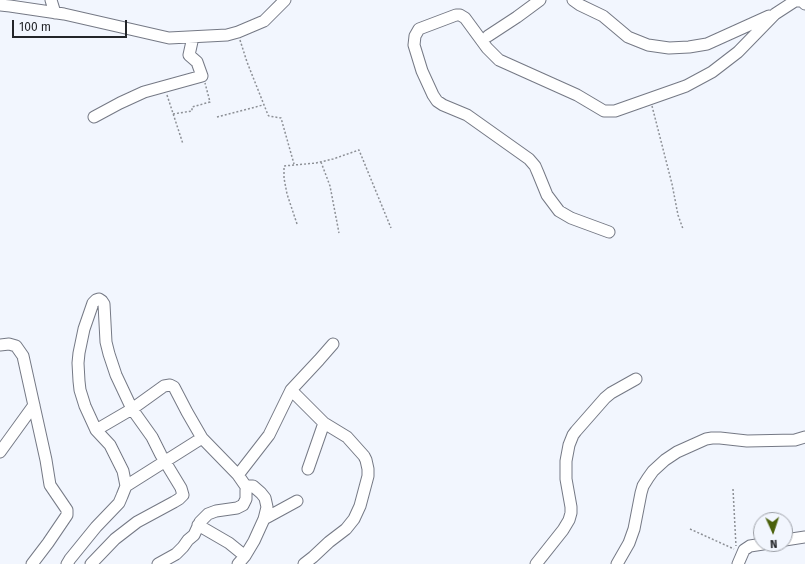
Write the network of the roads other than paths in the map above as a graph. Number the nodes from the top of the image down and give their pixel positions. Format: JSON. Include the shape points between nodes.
{"nodes":[{"id":1,"x":51,"y":0,"type":"edge"},
{"id":2,"x":285,"y":0,"type":"edge"},
{"id":3,"x":540,"y":0,"type":"edge"},
{"id":4,"x":573,"y":0,"type":"edge"},
{"id":5,"x":805,"y":4,"type":"edge"},
{"id":6,"x":0,"y":5,"type":"edge"},
{"id":7,"x":35,"y":5,"type":"edge"},
{"id":8,"x":55,"y":13,"type":"junction"},
{"id":9,"x":775,"y":14,"type":"junction"},
{"id":10,"x":488,"y":36,"type":"dead end"},
{"id":11,"x":193,"y":37,"type":"junction"},
{"id":12,"x":94,"y":117,"type":"dead end"},
{"id":13,"x":609,"y":232,"type":"dead end"},
{"id":14,"x":333,"y":344,"type":"dead end"},
{"id":15,"x":0,"y":345,"type":"edge"},
{"id":16,"x":636,"y":379,"type":"dead end"},
{"id":17,"x":291,"y":390,"type":"junction"},
{"id":18,"x":34,"y":405,"type":"junction"},
{"id":19,"x":132,"y":409,"type":"junction"},
{"id":20,"x":324,"y":423,"type":"junction"},
{"id":21,"x":96,"y":430,"type":"junction"},
{"id":22,"x":805,"y":437,"type":"edge"},
{"id":23,"x":202,"y":438,"type":"junction"},
{"id":24,"x":0,"y":452,"type":"edge"},
{"id":25,"x":165,"y":462,"type":"junction"},
{"id":26,"x":308,"y":469,"type":"dead end"},
{"id":27,"x":238,"y":475,"type":"junction"},
{"id":28,"x":126,"y":486,"type":"junction"},
{"id":29,"x":247,"y":488,"type":"junction"},
{"id":30,"x":297,"y":501,"type":"dead end"},
{"id":31,"x":264,"y":519,"type":"junction"},
{"id":32,"x":198,"y":525,"type":"junction"},
{"id":33,"x":805,"y":537,"type":"edge"},
{"id":34,"x":793,"y":539,"type":"edge"},
{"id":35,"x":753,"y":546,"type":"edge"},
{"id":36,"x":242,"y":560,"type":"edge"},
{"id":37,"x":32,"y":564,"type":"edge"},
{"id":38,"x":66,"y":564,"type":"edge"},
{"id":39,"x":91,"y":564,"type":"edge"},
{"id":40,"x":158,"y":564,"type":"edge"},
{"id":41,"x":304,"y":564,"type":"edge"},
{"id":42,"x":536,"y":564,"type":"edge"},
{"id":43,"x":617,"y":564,"type":"edge"},
{"id":44,"x":738,"y":564,"type":"edge"}],
"edges":[{"from":1,"to":8,"type":"street"},
{"from":2,"to":11,"type":"street","via":[[264,21],[238,32]]},
{"from":3,"to":10,"type":"street"},
{"from":4,"to":9,"type":"street","via":[[603,16],[628,37],[648,45],[668,48],[707,44]]},
{"from":5,"to":9,"type":"street","via":[[802,1],[795,1]]},
{"from":6,"to":7,"type":"street"},
{"from":7,"to":8,"type":"street"},
{"from":8,"to":11,"type":"street","via":[[169,38]]},
{"from":9,"to":13,"type":"street","via":[[738,52],[712,72],[686,86],[615,111],[604,110],[499,60],[460,15],[419,30],[414,45],[422,71],[437,101],[467,115],[529,159],[558,211]]},
{"from":11,"to":12,"type":"street","via":[[189,55],[197,62],[202,76],[144,92]]},
{"from":14,"to":17,"type":"street"},
{"from":15,"to":18,"type":"street","via":[[16,346],[23,356]]},
{"from":16,"to":42,"type":"street","via":[[606,398],[573,435],[566,461],[571,507],[569,520]]},
{"from":17,"to":20,"type":"street"},
{"from":17,"to":27,"type":"street","via":[[269,435]]},
{"from":18,"to":24,"type":"street"},
{"from":18,"to":37,"type":"street","via":[[50,485],[67,515]]},
{"from":19,"to":21,"type":"street"},
{"from":19,"to":21,"type":"street","via":[[109,354],[104,304],[96,300],[84,329],[78,373],[82,398]]},
{"from":19,"to":23,"type":"street","via":[[168,384],[174,387]]},
{"from":19,"to":25,"type":"street","via":[[152,437]]},
{"from":20,"to":26,"type":"street"},
{"from":20,"to":41,"type":"street","via":[[347,436],[364,456],[368,472],[360,506],[350,524]]},
{"from":21,"to":28,"type":"street","via":[[110,446],[123,471]]},
{"from":22,"to":43,"type":"street","via":[[795,440],[747,441],[712,438],[664,460],[643,486],[630,543]]},
{"from":23,"to":25,"type":"street"},
{"from":23,"to":27,"type":"street"},
{"from":25,"to":28,"type":"street"},
{"from":25,"to":39,"type":"street","via":[[183,495],[137,522],[115,539]]},
{"from":27,"to":29,"type":"street"},
{"from":28,"to":38,"type":"street","via":[[119,503]]},
{"from":29,"to":31,"type":"street","via":[[255,486],[265,498],[267,507]]},
{"from":29,"to":32,"type":"street","via":[[243,505],[212,512]]},
{"from":30,"to":31,"type":"street"},
{"from":31,"to":36,"type":"street"},
{"from":32,"to":36,"type":"street","via":[[229,543]]},
{"from":32,"to":40,"type":"street","via":[[194,535],[176,554]]},
{"from":33,"to":34,"type":"street"},
{"from":35,"to":44,"type":"street","via":[[744,550]]}]}
